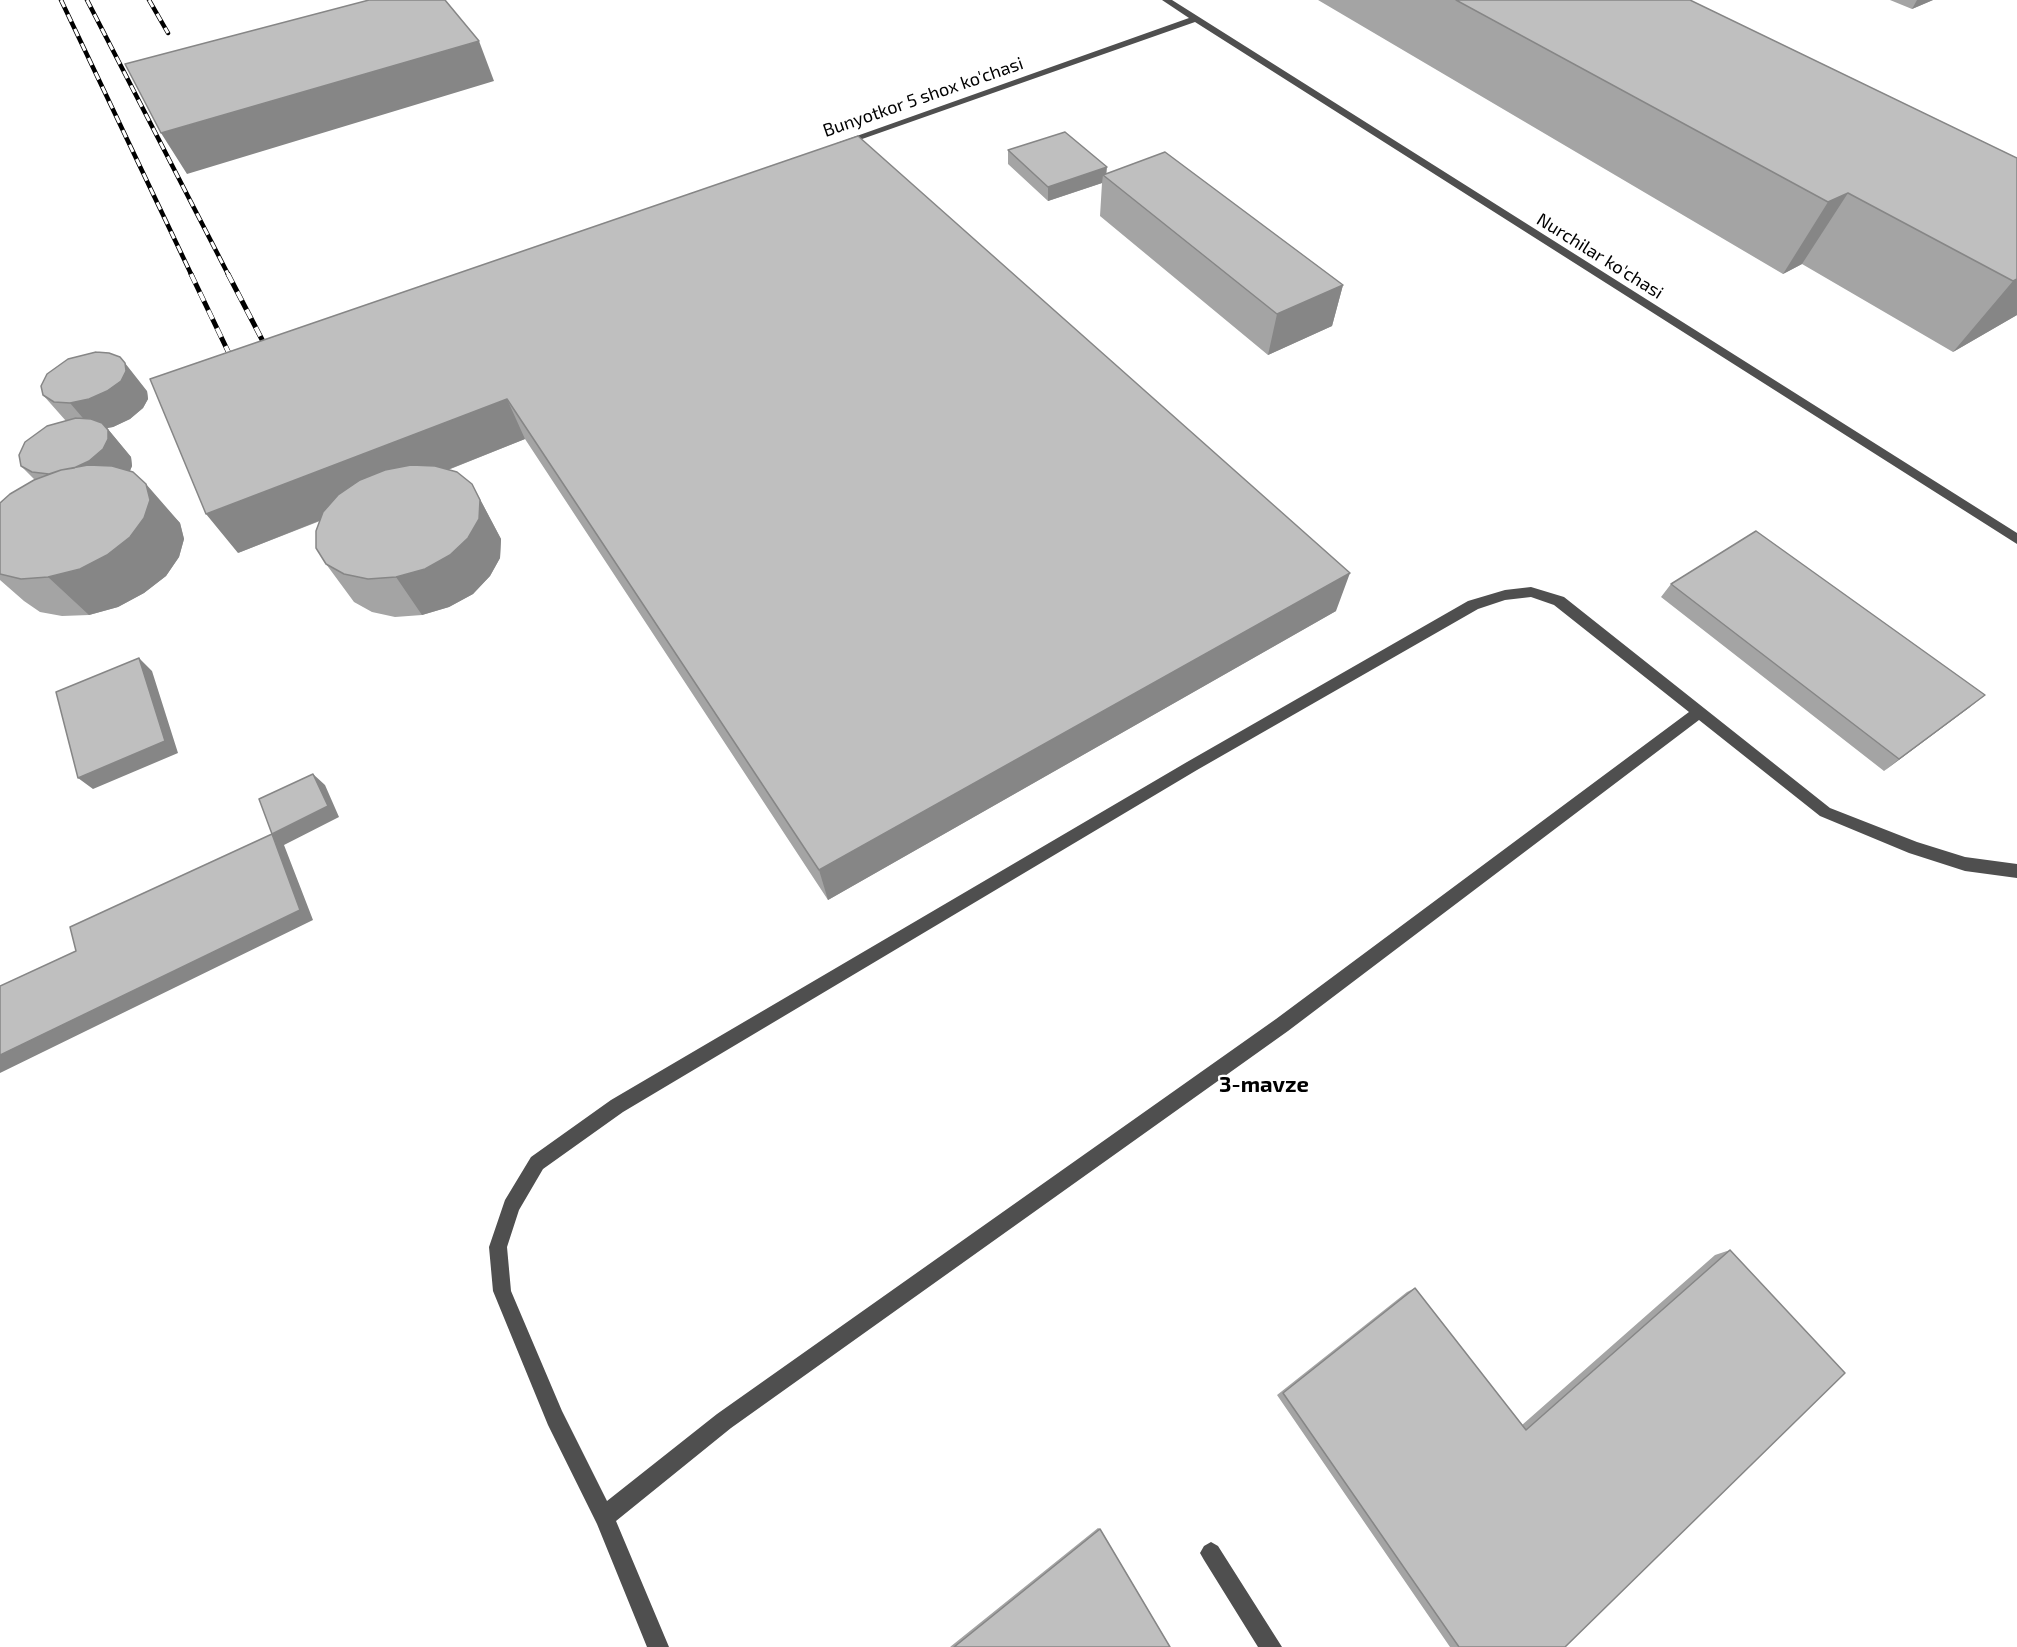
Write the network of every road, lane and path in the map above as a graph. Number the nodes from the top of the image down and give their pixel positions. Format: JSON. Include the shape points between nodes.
{"nodes":[{"id":1,"x":1166,"y":0,"type":"edge"},
{"id":2,"x":1196,"y":19,"type":"junction"},
{"id":3,"x":836,"y":145,"type":"edge"},
{"id":4,"x":2017,"y":539,"type":"edge"},
{"id":5,"x":1699,"y":713,"type":"junction"},
{"id":6,"x":2017,"y":871,"type":"edge"},
{"id":7,"x":604,"y":1517,"type":"junction"},
{"id":8,"x":1211,"y":1553,"type":"dead end"},
{"id":9,"x":658,"y":1647,"type":"edge"},
{"id":10,"x":1271,"y":1647,"type":"edge"}],
"edges":[{"from":1,"to":2,"type":"street","name":"Nurchilar ko'chasi"},
{"from":2,"to":3,"type":"street","name":"Bunyotkor 5 shox ko'chasi"},
{"from":2,"to":4,"type":"street","name":"Nurchilar ko'chasi"},
{"from":5,"to":6,"type":"street","via":[[1825,812],[1965,864]]},
{"from":5,"to":7,"type":"street","via":[[1282,1025],[724,1421]]},
{"from":5,"to":7,"type":"street","via":[[1559,602],[1531,592],[1473,605],[617,1106],[537,1162],[511,1206],[498,1247],[502,1291],[555,1418]]},
{"from":7,"to":9,"type":"street"},
{"from":8,"to":10,"type":"street"}]}
